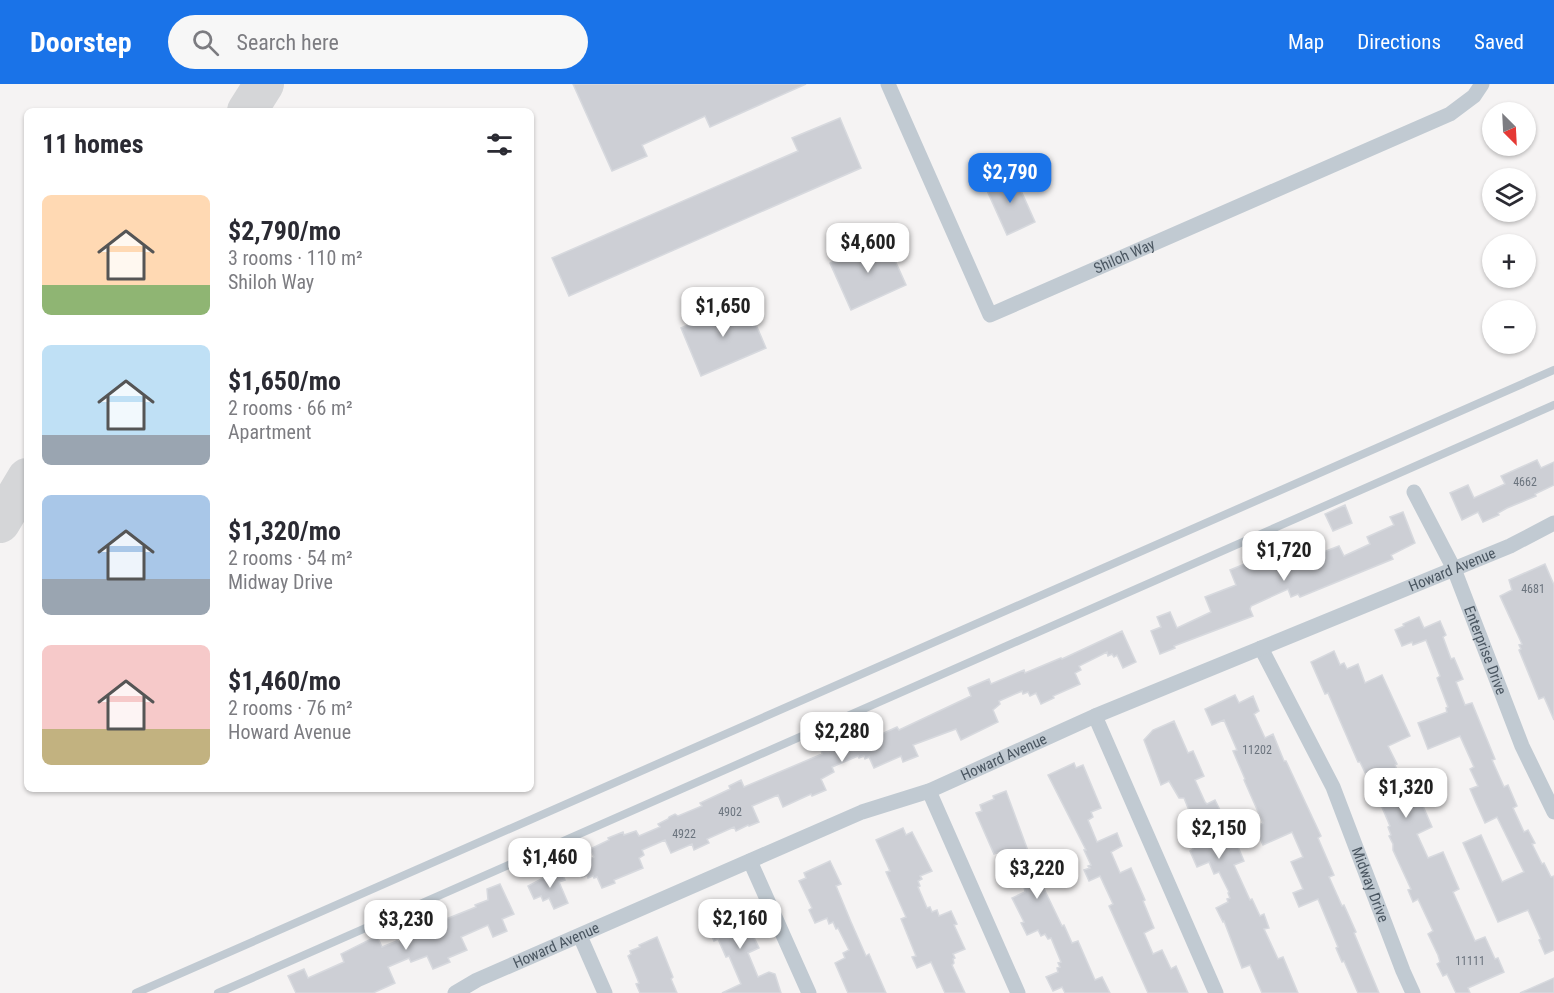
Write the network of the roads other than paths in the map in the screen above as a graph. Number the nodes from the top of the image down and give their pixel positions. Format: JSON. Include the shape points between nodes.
{"nodes":[{"id":1,"x":888,"y":84,"type":"edge"},
{"id":2,"x":1482,"y":84,"type":"edge"},
{"id":3,"x":1554,"y":370,"type":"edge"},
{"id":4,"x":1554,"y":405,"type":"edge"},
{"id":5,"x":1414,"y":492,"type":"dead end"},
{"id":6,"x":1554,"y":523,"type":"edge"},
{"id":7,"x":1455,"y":569,"type":"junction"},
{"id":8,"x":1261,"y":648,"type":"junction"},
{"id":9,"x":1095,"y":716,"type":"junction"},
{"id":10,"x":929,"y":792,"type":"junction"},
{"id":11,"x":1554,"y":812,"type":"edge"},
{"id":12,"x":750,"y":861,"type":"junction"},
{"id":13,"x":580,"y":936,"type":"junction"},
{"id":14,"x":136,"y":993,"type":"edge"},
{"id":15,"x":218,"y":993,"type":"edge"},
{"id":16,"x":455,"y":993,"type":"edge"},
{"id":17,"x":605,"y":993,"type":"edge"},
{"id":18,"x":809,"y":993,"type":"edge"},
{"id":19,"x":1018,"y":993,"type":"edge"},
{"id":20,"x":1216,"y":993,"type":"edge"},
{"id":21,"x":1413,"y":993,"type":"edge"}],
"edges":[{"from":1,"to":2,"type":"street","name":"Shiloh Way","via":[[990,315],[1450,114],[1474,96]]},
{"from":3,"to":14,"type":"lane"},
{"from":4,"to":15,"type":"lane"},
{"from":5,"to":7,"type":"street","name":"Enterprise Drive"},
{"from":6,"to":7,"type":"street","name":"Howard Avenue"},
{"from":7,"to":8,"type":"street","name":"Howard Avenue"},
{"from":7,"to":11,"type":"street","name":"Enterprise Drive","via":[[1522,746]]},
{"from":8,"to":9,"type":"street","name":"Howard Avenue"},
{"from":8,"to":21,"type":"street","name":"Midway Drive","via":[[1333,787]]},
{"from":9,"to":10,"type":"street","name":"Howard Avenue"},
{"from":9,"to":20,"type":"street"},
{"from":10,"to":12,"type":"street","name":"Howard Avenue","via":[[862,812]]},
{"from":10,"to":19,"type":"street"},
{"from":12,"to":13,"type":"street","name":"Howard Avenue"},
{"from":12,"to":18,"type":"street"},
{"from":13,"to":16,"type":"street","name":"Howard Avenue"},
{"from":13,"to":17,"type":"street"}]}
